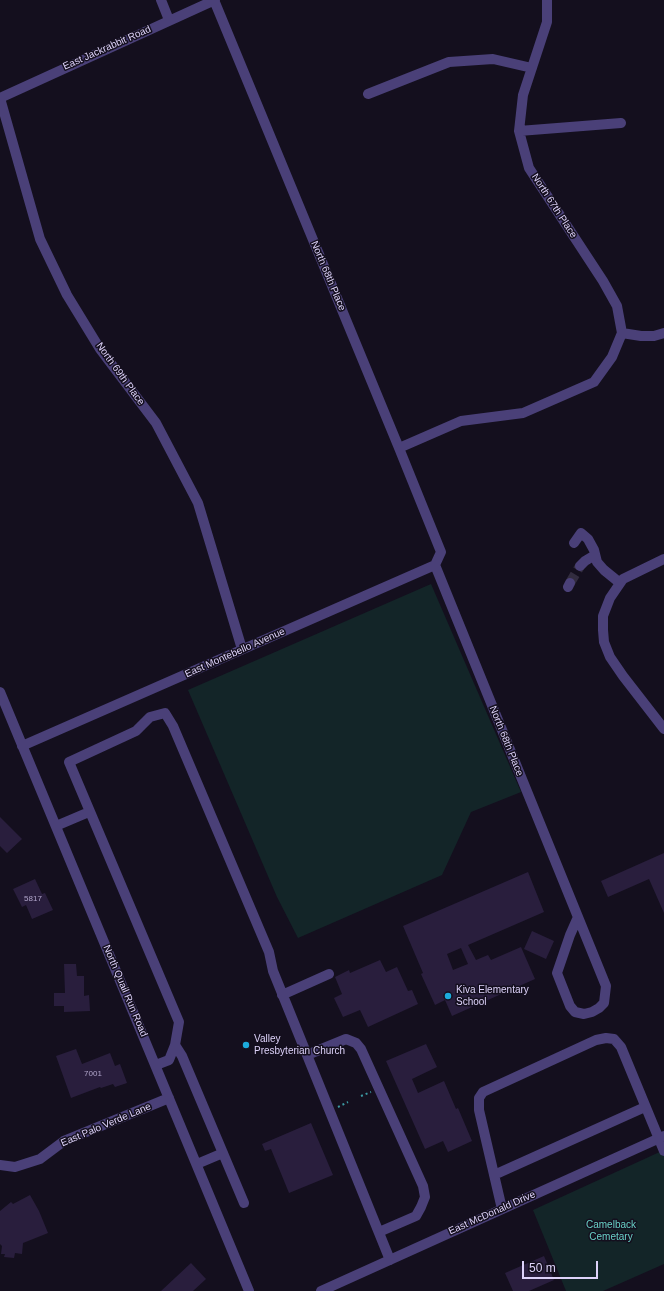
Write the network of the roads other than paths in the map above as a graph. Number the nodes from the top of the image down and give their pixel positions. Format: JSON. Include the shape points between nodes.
{"nodes":[{"id":1,"x":161,"y":0,"type":"edge"},
{"id":2,"x":214,"y":0,"type":"edge"},
{"id":3,"x":547,"y":0,"type":"edge"},
{"id":4,"x":169,"y":20,"type":"junction"},
{"id":5,"x":532,"y":68,"type":"junction"},
{"id":6,"x":368,"y":94,"type":"dead end"},
{"id":7,"x":0,"y":98,"type":"edge"},
{"id":8,"x":621,"y":123,"type":"dead end"},
{"id":9,"x":519,"y":131,"type":"junction"},
{"id":10,"x":622,"y":333,"type":"junction"},
{"id":11,"x":663,"y":336,"type":"edge"},
{"id":12,"x":400,"y":448,"type":"junction"},
{"id":13,"x":574,"y":543,"type":"dead end"},
{"id":14,"x":595,"y":555,"type":"junction"},
{"id":15,"x":664,"y":559,"type":"edge"},
{"id":16,"x":435,"y":565,"type":"junction"},
{"id":17,"x":580,"y":566,"type":"tunnel mouth"},
{"id":18,"x":620,"y":583,"type":"junction"},
{"id":19,"x":242,"y":649,"type":"junction"},
{"id":20,"x":0,"y":692,"type":"edge"},
{"id":21,"x":664,"y":729,"type":"edge"},
{"id":22,"x":22,"y":746,"type":"junction"},
{"id":23,"x":89,"y":812,"type":"junction"},
{"id":24,"x":56,"y":826,"type":"junction"},
{"id":25,"x":578,"y":917,"type":"junction"},
{"id":26,"x":329,"y":974,"type":"dead end"},
{"id":27,"x":282,"y":995,"type":"junction"},
{"id":28,"x":175,"y":1045,"type":"junction"},
{"id":29,"x":307,"y":1055,"type":"junction"},
{"id":30,"x":156,"y":1065,"type":"junction"},
{"id":31,"x":170,"y":1098,"type":"junction"},
{"id":32,"x":645,"y":1107,"type":"junction"},
{"id":33,"x":661,"y":1137,"type":"edge"},
{"id":34,"x":664,"y":1151,"type":"edge"},
{"id":35,"x":223,"y":1153,"type":"junction"},
{"id":36,"x":197,"y":1164,"type":"junction"},
{"id":37,"x":0,"y":1165,"type":"edge"},
{"id":38,"x":494,"y":1175,"type":"junction"},
{"id":39,"x":244,"y":1203,"type":"dead end"},
{"id":40,"x":502,"y":1209,"type":"junction"},
{"id":41,"x":379,"y":1232,"type":"junction"},
{"id":42,"x":390,"y":1260,"type":"junction"},
{"id":43,"x":249,"y":1291,"type":"edge"},
{"id":44,"x":320,"y":1291,"type":"edge"}],
"edges":[{"from":1,"to":4,"type":"street"},
{"from":2,"to":4,"type":"street","name":"East Jackrabbit Road"},
{"from":2,"to":12,"type":"street","name":"North 68th Place"},
{"from":3,"to":5,"type":"street","name":"North 67th Place","via":[[547,22]]},
{"from":4,"to":7,"type":"street","name":"East Jackrabbit Road"},
{"from":5,"to":6,"type":"street","via":[[493,59],[449,62]]},
{"from":5,"to":9,"type":"street","name":"North 67th Place","via":[[523,94]]},
{"from":7,"to":19,"type":"street","name":"North 69th Place","via":[[40,239],[67,295],[100,349],[156,423],[198,503]]},
{"from":8,"to":9,"type":"street"},
{"from":9,"to":10,"type":"street","name":"North 67th Place","via":[[529,168],[603,281],[617,306]]},
{"from":10,"to":11,"type":"street"},
{"from":10,"to":12,"type":"street","via":[[612,357],[594,382],[523,414],[461,421]]},
{"from":12,"to":16,"type":"street","name":"North 68th Place","via":[[441,552]]},
{"from":13,"to":14,"type":"street","via":[[581,533],[588,540]]},
{"from":14,"to":17,"type":"street"},
{"from":14,"to":18,"type":"street","via":[[604,570]]},
{"from":15,"to":18,"type":"street","via":[[623,579]]},
{"from":16,"to":19,"type":"street","name":"East Montebello Avenue"},
{"from":16,"to":25,"type":"street","name":"North 68th Place"},
{"from":18,"to":21,"type":"street","via":[[610,598],[603,616],[604,642],[610,657],[623,676]]},
{"from":19,"to":22,"type":"street","name":"East Montebello Avenue"},
{"from":20,"to":22,"type":"street","name":"North Quail Run Road"},
{"from":22,"to":24,"type":"street","name":"North Quail Run Road"},
{"from":23,"to":24,"type":"street"},
{"from":23,"to":27,"type":"street","via":[[69,762],[136,731],[150,716],[165,713],[173,726],[269,952]]},
{"from":23,"to":28,"type":"street","via":[[179,1022]]},
{"from":24,"to":30,"type":"street","name":"North Quail Run Road"},
{"from":25,"to":25,"type":"street","name":"North 68th Place","via":[[557,972],[570,1006],[576,1012],[584,1014],[592,1012],[604,1003],[606,986]]},
{"from":26,"to":27,"type":"street"},
{"from":27,"to":29,"type":"street"},
{"from":28,"to":30,"type":"street","via":[[169,1060]]},
{"from":28,"to":35,"type":"street"},
{"from":29,"to":41,"type":"street"},
{"from":29,"to":41,"type":"street","via":[[346,1039],[361,1048],[423,1186],[424,1197],[416,1216]]},
{"from":30,"to":31,"type":"street","name":"North Quail Run Road"},
{"from":31,"to":36,"type":"street","name":"North Quail Run Road"},
{"from":31,"to":37,"type":"street","name":"East Palo Verde Lane","via":[[64,1141],[40,1159],[14,1167]]},
{"from":32,"to":33,"type":"street"},
{"from":32,"to":38,"type":"street"},
{"from":32,"to":38,"type":"street","via":[[621,1047],[614,1039],[596,1040],[483,1092],[479,1098],[480,1110]]},
{"from":33,"to":34,"type":"street"},
{"from":33,"to":40,"type":"street","name":"East McDonald Drive"},
{"from":35,"to":36,"type":"street"},
{"from":35,"to":39,"type":"street"},
{"from":36,"to":43,"type":"street","name":"North Quail Run Road"},
{"from":38,"to":40,"type":"street"},
{"from":40,"to":42,"type":"street","name":"East McDonald Drive"},
{"from":41,"to":42,"type":"street"},
{"from":42,"to":44,"type":"street","name":"East McDonald Drive"}]}
